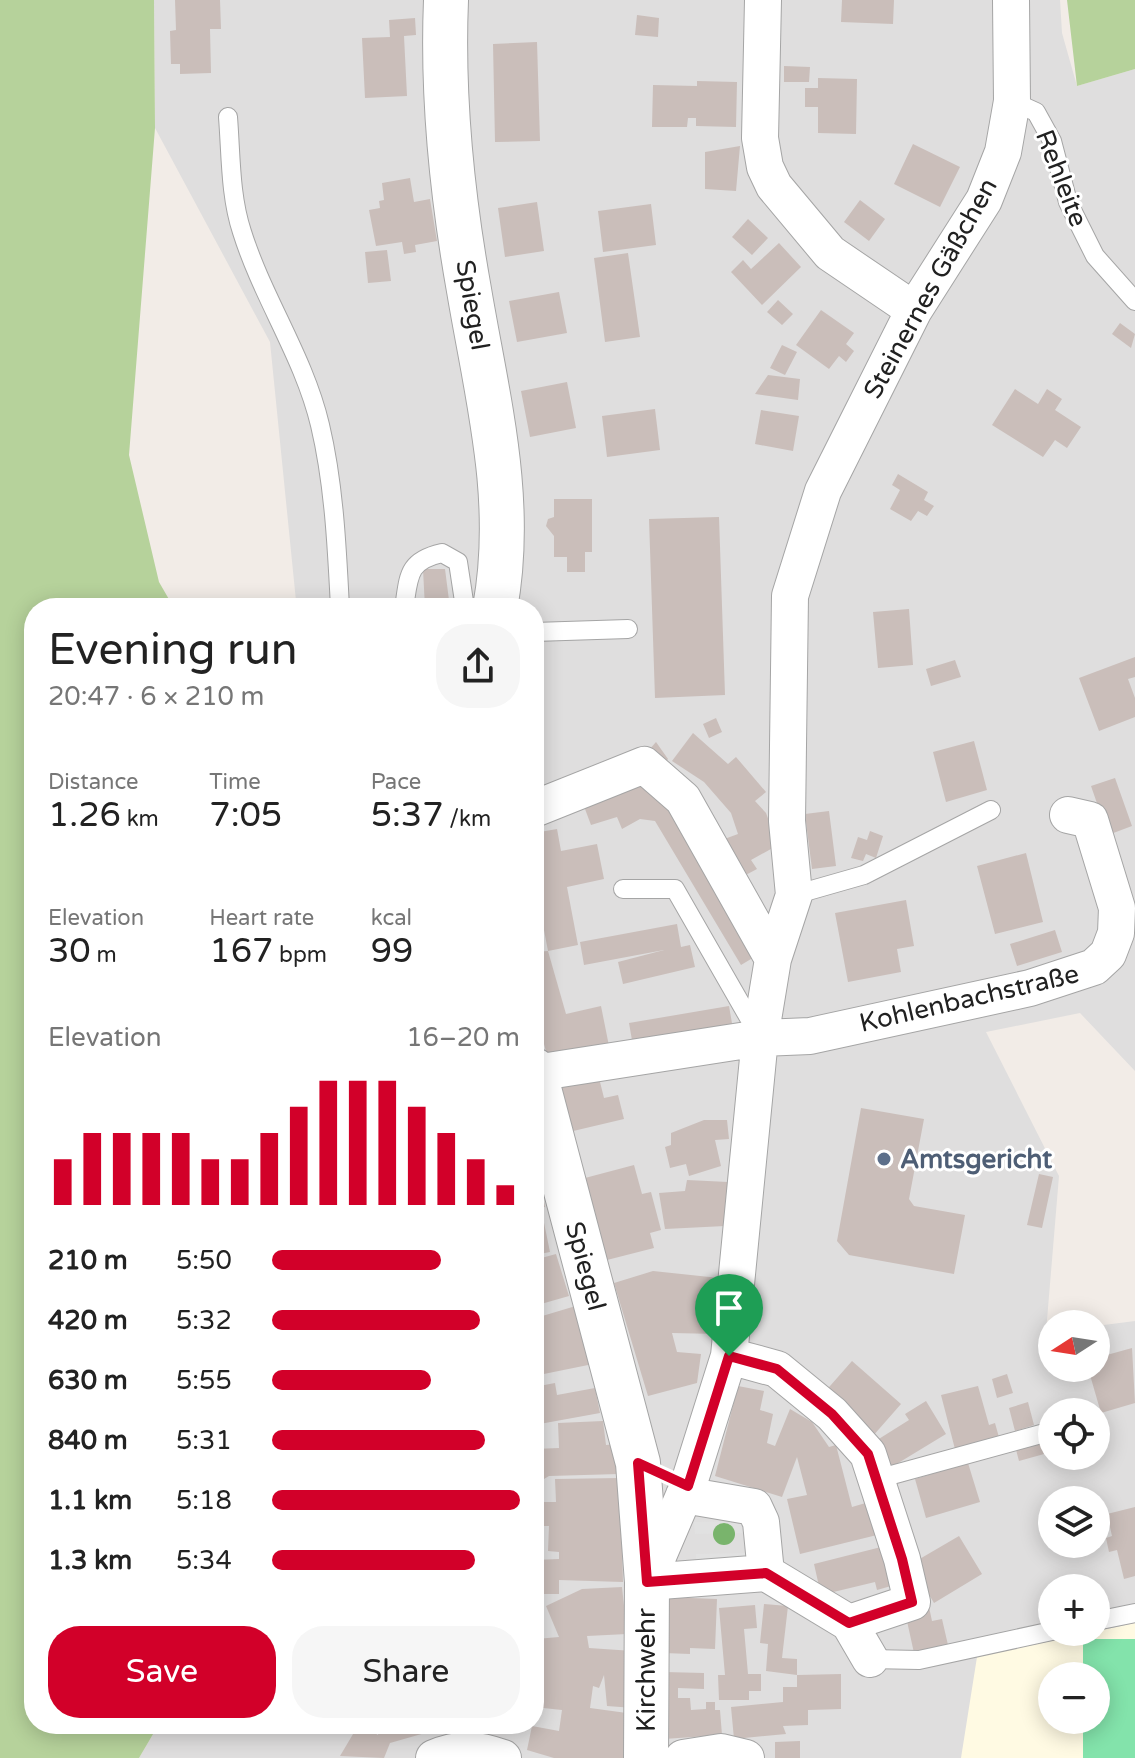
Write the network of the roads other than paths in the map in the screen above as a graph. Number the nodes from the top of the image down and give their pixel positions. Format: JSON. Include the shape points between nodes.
{"nodes":[{"id":1,"x":446,"y":0,"type":"edge"},
{"id":2,"x":763,"y":0,"type":"edge"},
{"id":3,"x":1011,"y":0,"type":"edge"},
{"id":4,"x":1012,"y":101,"type":"junction"},
{"id":5,"x":228,"y":117,"type":"dead end"},
{"id":6,"x":1135,"y":301,"type":"edge"},
{"id":7,"x":914,"y":310,"type":"junction"},
{"id":8,"x":339,"y":598,"type":"edge"},
{"id":9,"x":406,"y":598,"type":"edge"},
{"id":10,"x":463,"y":598,"type":"edge"},
{"id":11,"x":496,"y":598,"type":"edge"},
{"id":12,"x":628,"y":629,"type":"dead end"},
{"id":13,"x":544,"y":632,"type":"edge"},
{"id":14,"x":544,"y":805,"type":"edge"},
{"id":15,"x":991,"y":810,"type":"dead end"},
{"id":16,"x":1068,"y":815,"type":"dead end"},
{"id":17,"x":623,"y":889,"type":"dead end"},
{"id":18,"x":794,"y":895,"type":"junction"},
{"id":19,"x":773,"y":959,"type":"junction"},
{"id":20,"x":760,"y":1038,"type":"junction"},
{"id":21,"x":544,"y":1070,"type":"edge"},
{"id":22,"x":544,"y":1109,"type":"edge"},
{"id":23,"x":729,"y":1356,"type":"junction"},
{"id":24,"x":1038,"y":1435,"type":"edge"},
{"id":25,"x":638,"y":1463,"type":"junction"},
{"id":26,"x":877,"y":1479,"type":"junction"},
{"id":27,"x":686,"y":1491,"type":"junction"},
{"id":28,"x":766,"y":1573,"type":"junction"},
{"id":29,"x":647,"y":1582,"type":"junction"},
{"id":30,"x":1135,"y":1613,"type":"edge"},
{"id":31,"x":1110,"y":1618,"type":"edge"},
{"id":32,"x":849,"y":1623,"type":"junction"},
{"id":33,"x":1038,"y":1634,"type":"edge"},
{"id":34,"x":870,"y":1659,"type":"joint"},
{"id":35,"x":434,"y":1758,"type":"edge"},
{"id":36,"x":503,"y":1758,"type":"edge"},
{"id":37,"x":646,"y":1758,"type":"edge"},
{"id":38,"x":683,"y":1758,"type":"edge"},
{"id":39,"x":746,"y":1758,"type":"edge"}],
"edges":[{"from":1,"to":11,"type":"street","name":"Spiegel","via":[[456,201],[502,479]]},
{"from":2,"to":7,"type":"street","via":[[760,138],[774,186],[830,253]]},
{"from":3,"to":4,"type":"street","name":"Steinernes Gäßchen"},
{"from":4,"to":6,"type":"lane","name":"Rehleite","via":[[1036,112],[1052,141],[1068,202],[1095,256]]},
{"from":4,"to":7,"type":"street","name":"Steinernes Gäßchen","via":[[1003,152],[984,200]]},
{"from":5,"to":8,"type":"lane","via":[[242,232],[302,369],[320,425]]},
{"from":7,"to":18,"type":"street","name":"Steinernes Gäßchen","via":[[823,491],[790,596],[787,821]]},
{"from":9,"to":10,"type":"lane","via":[[412,567],[422,557],[442,553],[458,562]]},
{"from":12,"to":13,"type":"lane"},
{"from":14,"to":19,"type":"street","via":[[644,765],[683,799]]},
{"from":15,"to":18,"type":"lane","via":[[864,875]]},
{"from":16,"to":20,"type":"street","name":"Kohlenbachstraße","via":[[1090,820],[1117,908],[1108,954],[1094,967],[1030,988],[810,1036]]},
{"from":17,"to":20,"type":"lane","via":[[675,889]]},
{"from":18,"to":19,"type":"street"},
{"from":19,"to":20,"type":"street"},
{"from":20,"to":21,"type":"street","name":"Kohlenbachstraße"},
{"from":20,"to":23,"type":"street"},
{"from":22,"to":25,"type":"street","name":"Spiegel"},
{"from":23,"to":26,"type":"street","via":[[777,1369],[832,1414],[868,1454]]},
{"from":23,"to":27,"type":"street"},
{"from":24,"to":26,"type":"lane"},
{"from":25,"to":27,"type":"street"},
{"from":25,"to":29,"type":"street","name":"Spiegel"},
{"from":26,"to":32,"type":"street","via":[[912,1602]]},
{"from":27,"to":28,"type":"street","via":[[754,1507],[761,1522]]},
{"from":27,"to":29,"type":"street"},
{"from":28,"to":29,"type":"street"},
{"from":28,"to":32,"type":"street"},
{"from":29,"to":37,"type":"street","name":"Kirchwehr"},
{"from":30,"to":31,"type":"lane"},
{"from":32,"to":34,"type":"street"},
{"from":33,"to":34,"type":"lane","via":[[919,1660]]},
{"from":35,"to":36,"type":"street","via":[[453,1749]]},
{"from":38,"to":39,"type":"street","name":"Kirchwehr","via":[[721,1752]]}]}
